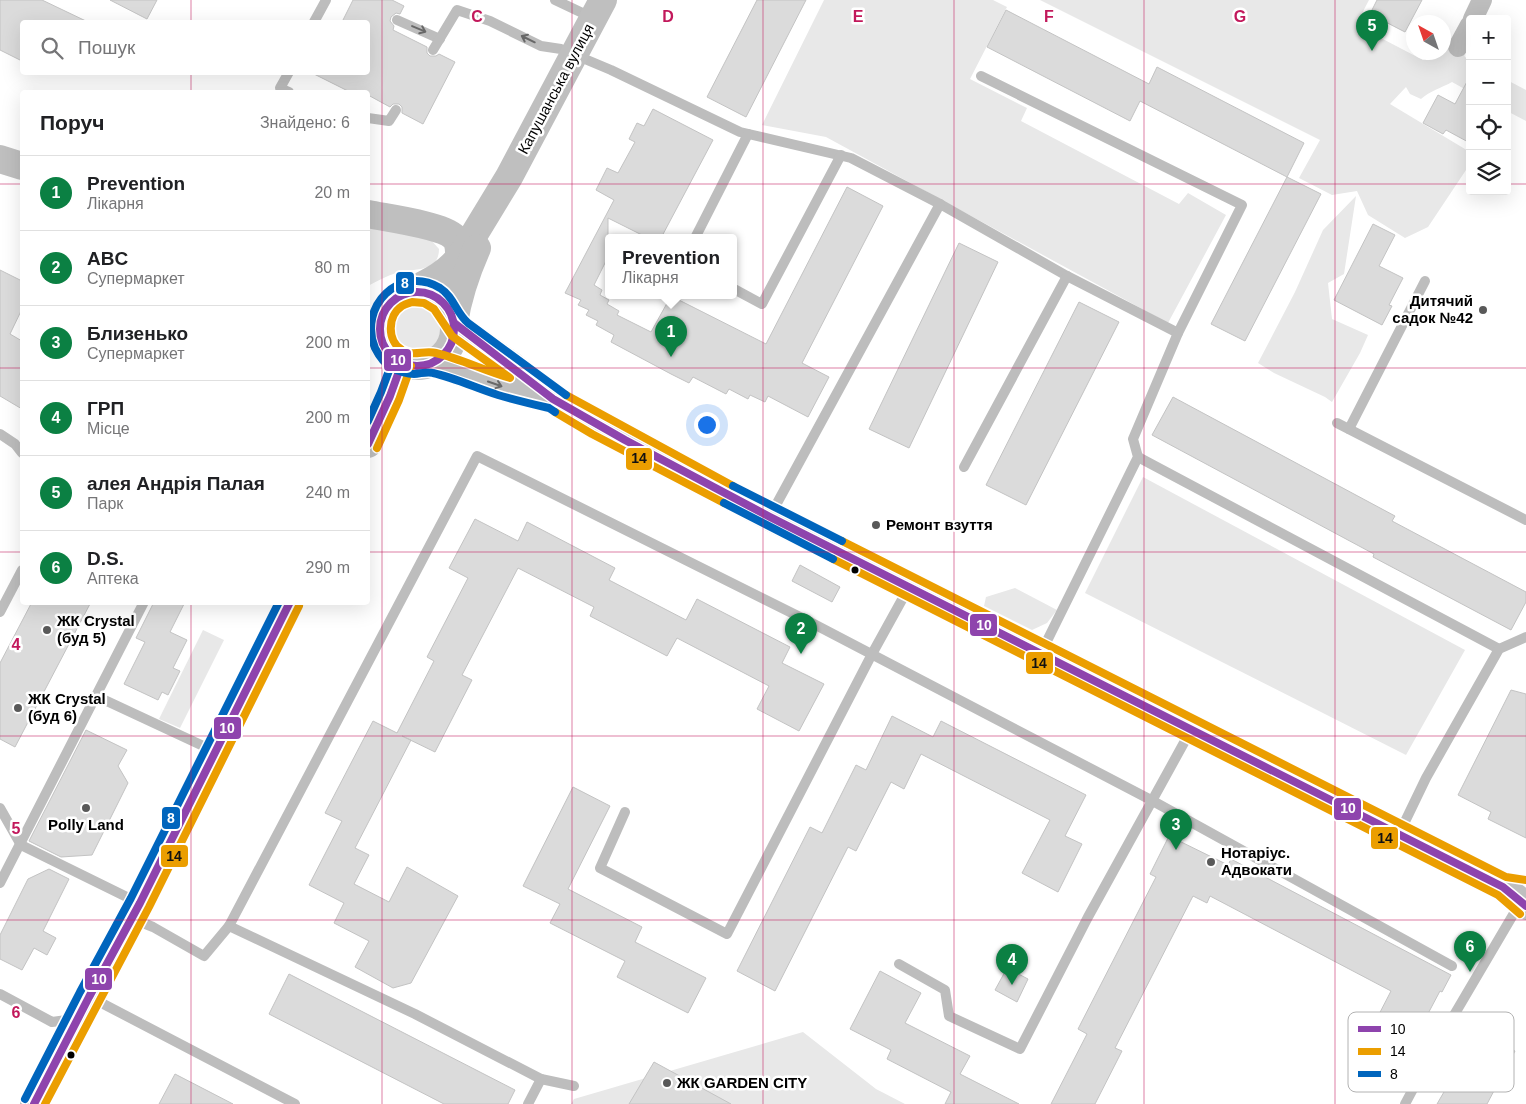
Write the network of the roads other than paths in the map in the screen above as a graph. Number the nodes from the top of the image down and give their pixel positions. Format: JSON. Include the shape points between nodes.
{"nodes":[{"id":1,"x":326,"y":0,"type":"edge"},
{"id":2,"x":555,"y":0,"type":"edge"},
{"id":3,"x":1482,"y":0,"type":"edge"},
{"id":4,"x":598,"y":9,"type":"edge"},
{"id":5,"x":1475,"y":15,"type":"edge"},
{"id":6,"x":315,"y":20,"type":"edge"},
{"id":7,"x":397,"y":20,"type":"dead end"},
{"id":8,"x":1466,"y":32,"type":"edge"},
{"id":9,"x":440,"y":38,"type":"junction"},
{"id":10,"x":1458,"y":47,"type":"dead end"},
{"id":11,"x":433,"y":50,"type":"dead end"},
{"id":12,"x":574,"y":55,"type":"junction"},
{"id":13,"x":287,"y":75,"type":"edge"},
{"id":14,"x":981,"y":76,"type":"dead end"},
{"id":15,"x":284,"y":90,"type":"edge"},
{"id":16,"x":396,"y":110,"type":"dead end"},
{"id":17,"x":370,"y":118,"type":"edge"},
{"id":18,"x":748,"y":134,"type":"junction"},
{"id":19,"x":841,"y":156,"type":"junction"},
{"id":20,"x":0,"y":159,"type":"edge"},
{"id":21,"x":20,"y":165,"type":"edge"},
{"id":22,"x":509,"y":177,"type":"junction"},
{"id":23,"x":940,"y":204,"type":"junction"},
{"id":24,"x":370,"y":214,"type":"edge"},
{"id":25,"x":437,"y":228,"type":"junction"},
{"id":26,"x":697,"y":234,"type":"edge"},
{"id":27,"x":459,"y":260,"type":"junction"},
{"id":28,"x":1067,"y":276,"type":"junction"},
{"id":29,"x":1425,"y":281,"type":"dead end"},
{"id":30,"x":737,"y":291,"type":"edge"},
{"id":31,"x":403,"y":294,"type":"junction"},
{"id":32,"x":370,"y":302,"type":"edge"},
{"id":33,"x":454,"y":323,"type":"junction"},
{"id":34,"x":1178,"y":333,"type":"junction"},
{"id":35,"x":385,"y":349,"type":"edge"},
{"id":36,"x":432,"y":362,"type":"junction"},
{"id":37,"x":553,"y":399,"type":"junction"},
{"id":38,"x":1337,"y":422,"type":"dead end"},
{"id":39,"x":1349,"y":429,"type":"junction"},
{"id":40,"x":0,"y":434,"type":"edge"},
{"id":41,"x":370,"y":440,"type":"edge"},
{"id":42,"x":20,"y":451,"type":"edge"},
{"id":43,"x":1138,"y":457,"type":"junction"},
{"id":44,"x":964,"y":467,"type":"dead end"},
{"id":45,"x":770,"y":517,"type":"junction"},
{"id":46,"x":1526,"y":520,"type":"edge"},
{"id":47,"x":20,"y":574,"type":"edge"},
{"id":48,"x":910,"y":587,"type":"junction"},
{"id":49,"x":142,"y":605,"type":"edge"},
{"id":50,"x":288,"y":605,"type":"edge"},
{"id":51,"x":0,"y":612,"type":"edge"},
{"id":52,"x":1526,"y":637,"type":"edge"},
{"id":53,"x":1499,"y":649,"type":"junction"},
{"id":54,"x":872,"y":654,"type":"junction"},
{"id":55,"x":1041,"y":654,"type":"junction"},
{"id":56,"x":96,"y":696,"type":"junction"},
{"id":57,"x":1191,"y":730,"type":"junction"},
{"id":58,"x":215,"y":752,"type":"junction"},
{"id":59,"x":1151,"y":800,"type":"junction"},
{"id":60,"x":0,"y":808,"type":"edge"},
{"id":61,"x":625,"y":812,"type":"dead end"},
{"id":62,"x":1398,"y":835,"type":"junction"},
{"id":63,"x":21,"y":845,"type":"junction"},
{"id":64,"x":0,"y":883,"type":"edge"},
{"id":65,"x":1519,"y":896,"type":"edge"},
{"id":66,"x":136,"y":911,"type":"junction"},
{"id":67,"x":229,"y":926,"type":"junction"},
{"id":68,"x":899,"y":964,"type":"dead end"},
{"id":69,"x":1452,"y":966,"type":"dead end"},
{"id":70,"x":0,"y":994,"type":"edge"},
{"id":71,"x":83,"y":1008,"type":"junction"},
{"id":72,"x":1455,"y":1012,"type":"edge"},
{"id":73,"x":541,"y":1079,"type":"junction"},
{"id":74,"x":574,"y":1086,"type":"dead end"},
{"id":75,"x":1411,"y":1092,"type":"edge"},
{"id":76,"x":34,"y":1104,"type":"edge"},
{"id":77,"x":295,"y":1104,"type":"edge"},
{"id":78,"x":528,"y":1104,"type":"edge"},
{"id":79,"x":1405,"y":1104,"type":"edge"}],
"edges":[{"from":1,"to":6,"type":"lane"},
{"from":2,"to":4,"type":"lane"},
{"from":3,"to":5,"type":"street"},
{"from":4,"to":12,"type":"street","name":"Капушанська вулиця"},
{"from":7,"to":9,"type":"lane","one_way":true},
{"from":8,"to":10,"type":"street"},
{"from":9,"to":11,"type":"lane"},
{"from":12,"to":9,"type":"lane","one_way":true,"via":[[542,46],[490,20],[457,10]]},
{"from":12,"to":18,"type":"lane"},
{"from":12,"to":22,"type":"street","name":"Капушанська вулиця"},
{"from":13,"to":15,"type":"lane","via":[[280,88]]},
{"from":14,"to":34,"type":"lane","via":[[1242,205]]},
{"from":16,"to":17,"type":"lane","via":[[389,121]]},
{"from":18,"to":19,"type":"lane"},
{"from":18,"to":26,"type":"lane"},
{"from":19,"to":23,"type":"lane","via":[[851,158]]},
{"from":19,"to":30,"type":"lane","via":[[762,304]]},
{"from":20,"to":21,"type":"street"},
{"from":22,"to":25,"type":"street","via":[[476,211],[464,219]]},
{"from":22,"to":27,"type":"street","name":"Капушанська вулиця"},
{"from":22,"to":33,"type":"street","name":"Капушанська вулиця","via":[[463,281]]},
{"from":23,"to":28,"type":"lane"},
{"from":23,"to":45,"type":"lane"},
{"from":24,"to":25,"type":"street"},
{"from":25,"to":27,"type":"street","via":[[455,237]]},
{"from":27,"to":31,"type":"street","name":"Капушанська вулиця","via":[[438,278]]},
{"from":28,"to":34,"type":"lane"},
{"from":28,"to":44,"type":"lane"},
{"from":29,"to":39,"type":"lane"},
{"from":31,"to":32,"type":"street"},
{"from":31,"to":33,"type":"street","via":[[420,292],[432,295],[447,307]]},
{"from":31,"to":35,"type":"street","via":[[389,305],[382,316],[380,328]]},
{"from":33,"to":36,"type":"street","via":[[449,347]]},
{"from":33,"to":37,"type":"street"},
{"from":34,"to":43,"type":"lane","via":[[1133,439]]},
{"from":35,"to":36,"type":"street","via":[[412,365]]},
{"from":35,"to":41,"type":"street","via":[[390,396]]},
{"from":36,"to":37,"type":"street","one_way":true},
{"from":37,"to":45,"type":"street"},
{"from":38,"to":39,"type":"lane"},
{"from":39,"to":46,"type":"lane"},
{"from":40,"to":42,"type":"lane"},
{"from":43,"to":53,"type":"lane"},
{"from":43,"to":55,"type":"lane"},
{"from":45,"to":48,"type":"street"},
{"from":47,"to":51,"type":"lane"},
{"from":48,"to":54,"type":"lane"},
{"from":48,"to":55,"type":"street"},
{"from":49,"to":56,"type":"lane"},
{"from":50,"to":58,"type":"street"},
{"from":52,"to":53,"type":"lane"},
{"from":53,"to":62,"type":"lane","via":[[1426,778]]},
{"from":54,"to":59,"type":"lane"},
{"from":54,"to":61,"type":"lane","via":[[727,934],[600,868]]},
{"from":54,"to":67,"type":"lane","via":[[477,456]]},
{"from":55,"to":57,"type":"street"},
{"from":56,"to":58,"type":"lane"},
{"from":56,"to":63,"type":"lane"},
{"from":57,"to":59,"type":"lane"},
{"from":57,"to":62,"type":"street"},
{"from":58,"to":66,"type":"street"},
{"from":59,"to":68,"type":"lane","via":[[1020,1049],[949,1016],[945,990]]},
{"from":59,"to":69,"type":"lane"},
{"from":60,"to":63,"type":"lane"},
{"from":62,"to":65,"type":"street"},
{"from":63,"to":64,"type":"lane"},
{"from":63,"to":66,"type":"lane"},
{"from":65,"to":72,"type":"lane"},
{"from":66,"to":67,"type":"lane","via":[[153,927],[204,956]]},
{"from":66,"to":71,"type":"street"},
{"from":67,"to":73,"type":"lane","via":[[415,1014]]},
{"from":70,"to":71,"type":"lane","via":[[52,1022]]},
{"from":71,"to":76,"type":"street"},
{"from":71,"to":77,"type":"lane"},
{"from":73,"to":74,"type":"lane"},
{"from":73,"to":78,"type":"lane"},
{"from":75,"to":79,"type":"lane"}]}
